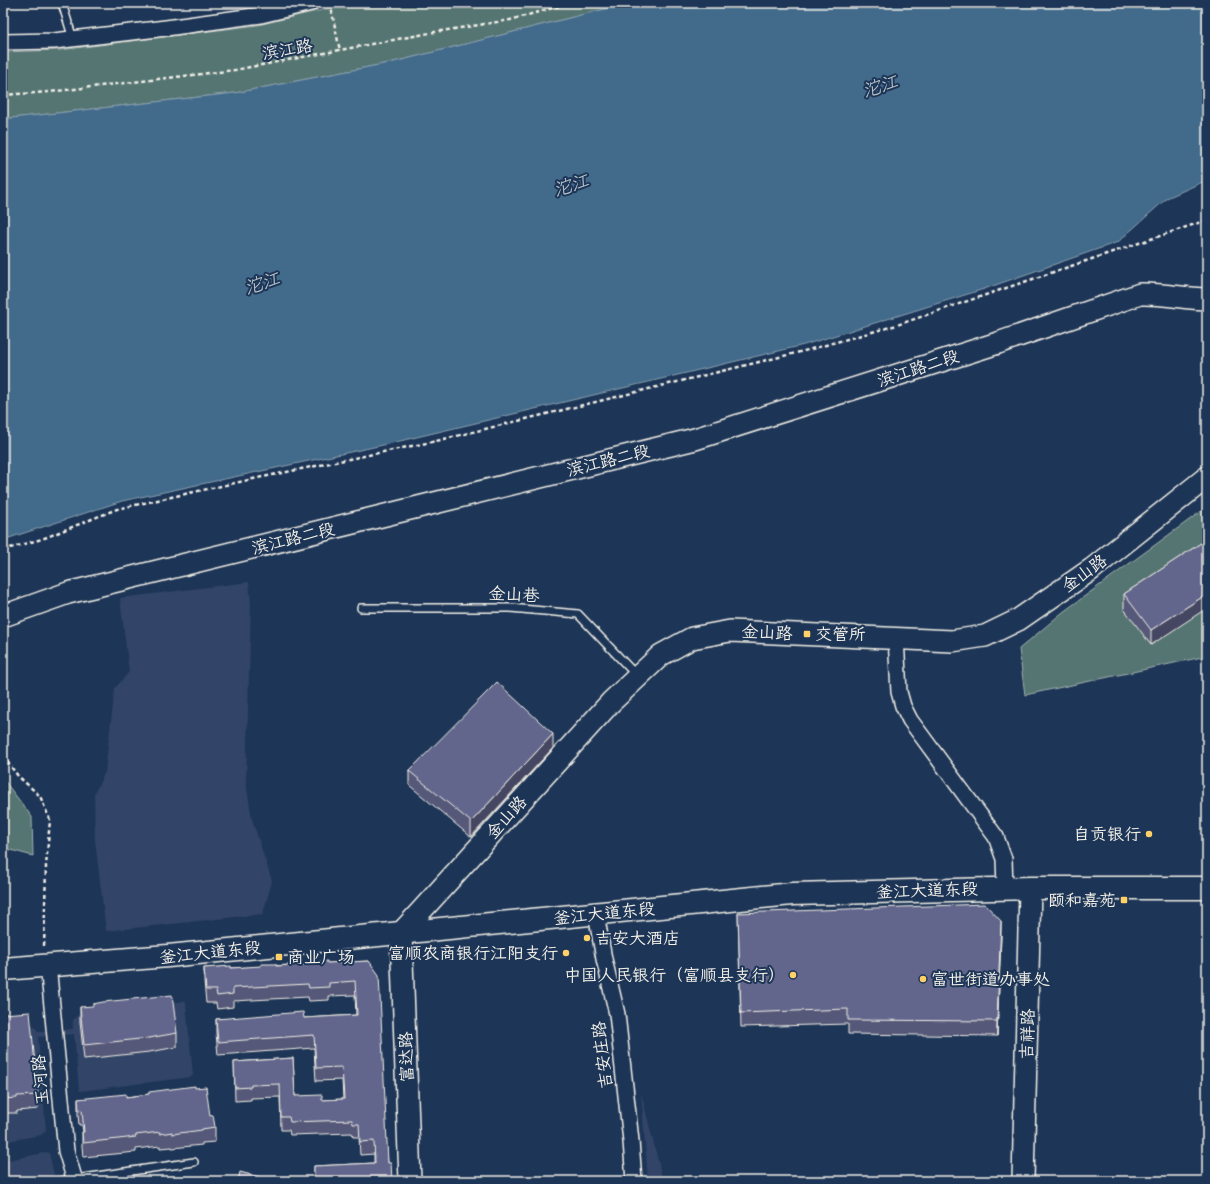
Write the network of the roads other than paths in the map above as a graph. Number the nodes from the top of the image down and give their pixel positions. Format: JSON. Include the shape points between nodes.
{"nodes":[{"id":1,"x":62,"y":3,"type":"edge"},
{"id":2,"x":312,"y":3,"type":"edge"},
{"id":3,"x":73,"y":39,"type":"junction"},
{"id":4,"x":3,"y":42,"type":"edge"},
{"id":5,"x":1207,"y":299,"type":"edge"},
{"id":6,"x":1207,"y":477,"type":"edge"},
{"id":7,"x":361,"y":608,"type":"dead end"},
{"id":8,"x":3,"y":616,"type":"edge"},
{"id":9,"x":896,"y":638,"type":"junction"},
{"id":10,"x":638,"y":677,"type":"junction"},
{"id":11,"x":1005,"y":888,"type":"junction"},
{"id":12,"x":1207,"y":888,"type":"edge"},
{"id":13,"x":1030,"y":894,"type":"junction"},
{"id":14,"x":1207,"y":900,"type":"edge"},
{"id":15,"x":598,"y":925,"type":"junction"},
{"id":16,"x":401,"y":939,"type":"junction"},
{"id":17,"x":3,"y":969,"type":"edge"},
{"id":18,"x":46,"y":970,"type":"junction"},
{"id":19,"x":3,"y":979,"type":"edge"},
{"id":20,"x":194,"y":1162,"type":"dead end"},
{"id":21,"x":70,"y":1180,"type":"edge"},
{"id":22,"x":410,"y":1181,"type":"edge"},
{"id":23,"x":634,"y":1181,"type":"edge"},
{"id":24,"x":1023,"y":1181,"type":"edge"}],
"edges":[{"from":1,"to":3,"type":"lane"},
{"from":2,"to":3,"type":"street","via":[[261,15]]},
{"from":3,"to":4,"type":"street"},
{"from":5,"to":8,"type":"street","name":"滨江路二段","via":[[1155,293],[1140,294],[998,343],[695,439],[68,593]]},
{"from":6,"to":9,"type":"street","name":"金山路","via":[[1092,569],[1018,620],[985,636],[952,641]]},
{"from":7,"to":10,"type":"lane","name":"金山巷","via":[[510,608],[578,614]]},
{"from":9,"to":10,"type":"street","name":"金山路","via":[[730,630],[692,638],[661,655]]},
{"from":9,"to":11,"type":"street","via":[[899,692],[903,706],[910,720],[996,837],[1004,859]]},
{"from":10,"to":16,"type":"street","name":"金山路","via":[[611,702]]},
{"from":11,"to":13,"type":"main road","name":"釜江大道东段"},
{"from":11,"to":16,"type":"main road","name":"釜江大道东段","via":[[792,894]]},
{"from":12,"to":13,"type":"main road","name":"釜江大道东段"},
{"from":13,"to":14,"type":"main road","name":"釜江大道东段"},
{"from":13,"to":15,"type":"main road","name":"釜江大道东段","via":[[794,906]]},
{"from":13,"to":24,"type":"street","name":"吉祥路"},
{"from":15,"to":16,"type":"main road","name":"釜江大道东段"},
{"from":15,"to":23,"type":"street","name":"吉安庄路","via":[[617,1014]]},
{"from":16,"to":18,"type":"main road","name":"釜江大道东段","via":[[279,957]]},
{"from":16,"to":22,"type":"street","name":"富达路"},
{"from":17,"to":18,"type":"main road","name":"釜江大道东段"},
{"from":18,"to":19,"type":"main road","name":"釜江大道东段"},
{"from":18,"to":21,"type":"street","name":"玉河路"},
{"from":20,"to":21,"type":"lane"}]}
